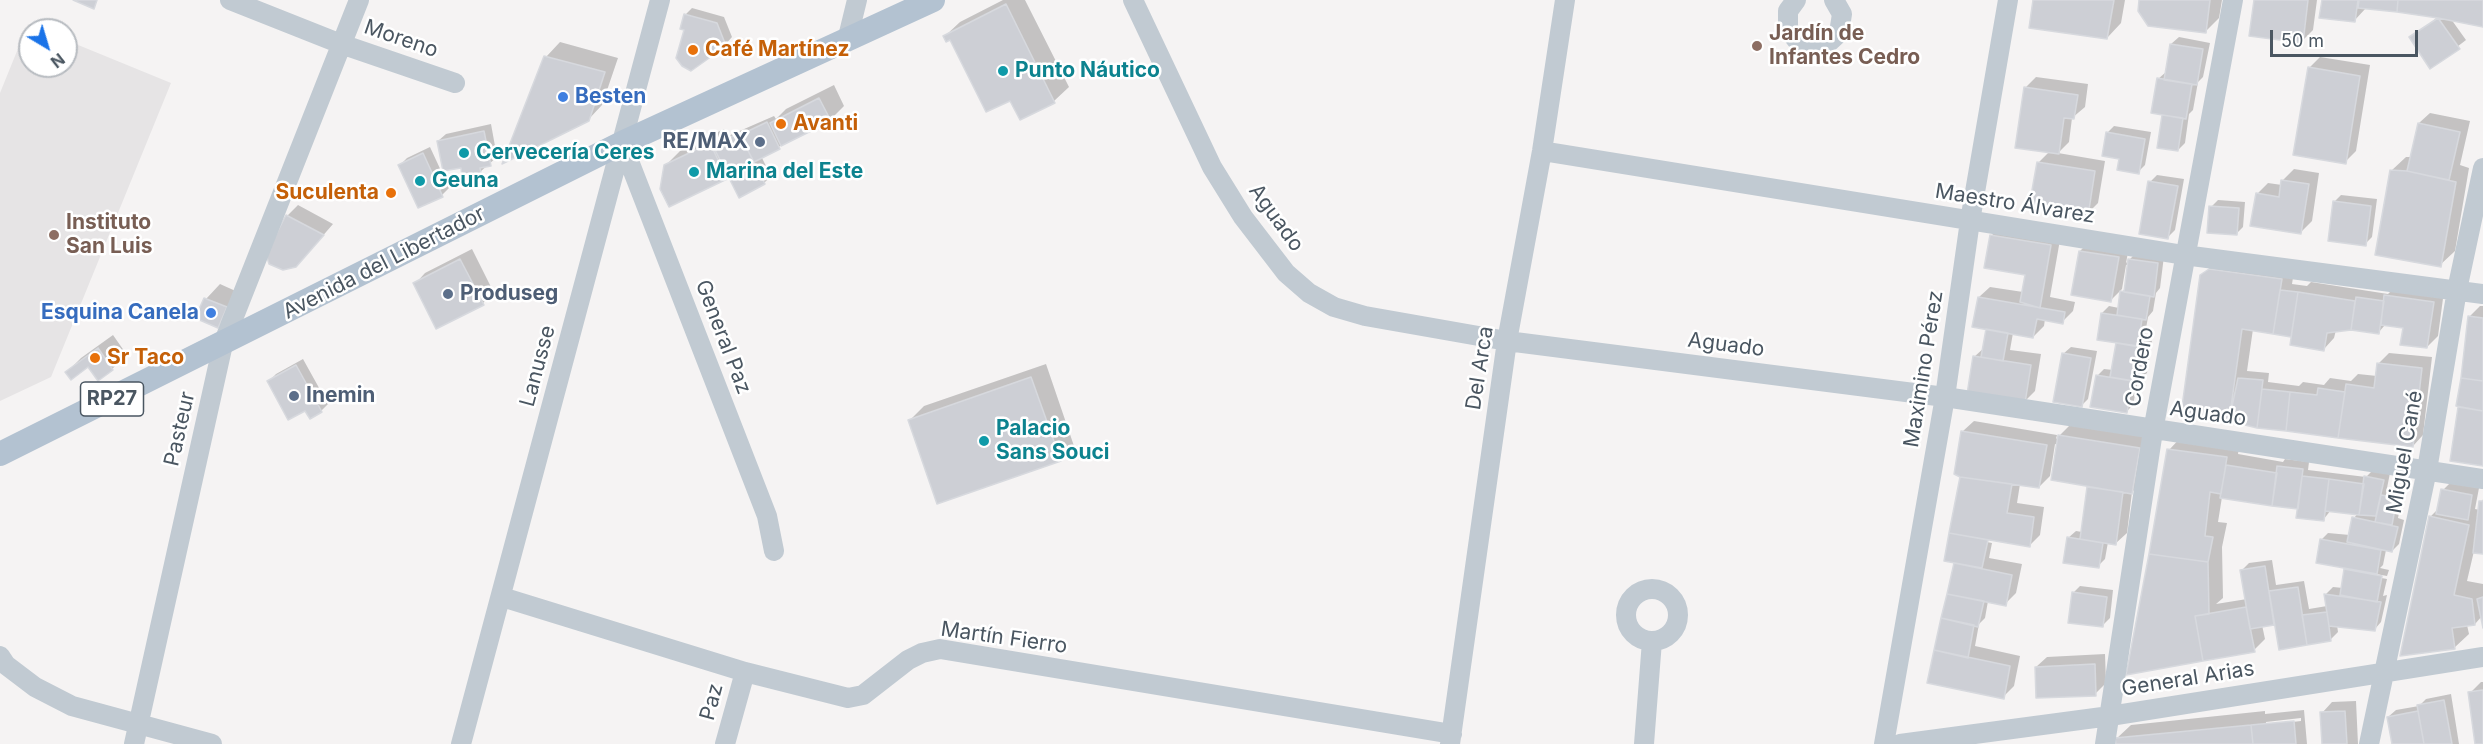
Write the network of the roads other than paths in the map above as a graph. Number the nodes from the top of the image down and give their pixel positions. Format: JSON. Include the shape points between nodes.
{"nodes":[{"id":1,"x":230,"y":0,"type":"edge"},
{"id":2,"x":359,"y":0,"type":"edge"},
{"id":3,"x":660,"y":0,"type":"edge"},
{"id":4,"x":857,"y":0,"type":"edge"},
{"id":5,"x":933,"y":0,"type":"edge"},
{"id":6,"x":1133,"y":0,"type":"edge"},
{"id":7,"x":1565,"y":0,"type":"edge"},
{"id":8,"x":1796,"y":0,"type":"edge"},
{"id":9,"x":1834,"y":0,"type":"edge"},
{"id":10,"x":2008,"y":0,"type":"edge"},
{"id":11,"x":2233,"y":0,"type":"edge"},
{"id":12,"x":847,"y":41,"type":"junction"},
{"id":13,"x":341,"y":44,"type":"junction"},
{"id":14,"x":455,"y":83,"type":"dead end"},
{"id":15,"x":622,"y":143,"type":"junction"},
{"id":16,"x":1542,"y":151,"type":"junction"},
{"id":17,"x":2483,"y":168,"type":"edge"},
{"id":18,"x":1971,"y":221,"type":"junction"},
{"id":19,"x":2184,"y":255,"type":"junction"},
{"id":20,"x":2457,"y":290,"type":"junction"},
{"id":21,"x":2483,"y":294,"type":"edge"},
{"id":22,"x":1508,"y":341,"type":"junction"},
{"id":23,"x":223,"y":344,"type":"junction"},
{"id":24,"x":1945,"y":397,"type":"junction"},
{"id":25,"x":2153,"y":430,"type":"junction"},
{"id":26,"x":0,"y":454,"type":"edge"},
{"id":27,"x":2427,"y":470,"type":"junction"},
{"id":28,"x":2483,"y":479,"type":"edge"},
{"id":29,"x":774,"y":551,"type":"dead end"},
{"id":30,"x":502,"y":597,"type":"junction"},
{"id":31,"x":1652,"y":641,"type":"dead end"},
{"id":32,"x":0,"y":656,"type":"edge"},
{"id":33,"x":2483,"y":657,"type":"edge"},
{"id":34,"x":745,"y":672,"type":"junction"},
{"id":35,"x":2385,"y":672,"type":"junction"},
{"id":36,"x":2110,"y":716,"type":"junction"},
{"id":37,"x":136,"y":734,"type":"edge"},
{"id":38,"x":1451,"y":739,"type":"edge"},
{"id":39,"x":212,"y":744,"type":"edge"},
{"id":40,"x":461,"y":744,"type":"edge"},
{"id":41,"x":725,"y":744,"type":"edge"},
{"id":42,"x":1644,"y":744,"type":"edge"},
{"id":43,"x":1884,"y":744,"type":"edge"},
{"id":44,"x":1900,"y":744,"type":"edge"},
{"id":45,"x":2105,"y":744,"type":"edge"},
{"id":46,"x":2368,"y":744,"type":"edge"}],
"edges":[{"from":1,"to":13,"type":"street","name":"Moreno"},
{"from":2,"to":13,"type":"street","name":"Pasteur"},
{"from":3,"to":15,"type":"street","name":"Lanusse"},
{"from":4,"to":12,"type":"street"},
{"from":5,"to":12,"type":"main road","name":"Avenida del Libertador","number":"RP27"},
{"from":6,"to":22,"type":"street","name":"Aguado","via":[[1212,166],[1256,235],[1309,293],[1334,307],[1365,316]]},
{"from":7,"to":16,"type":"street","name":"Del Arca"},
{"from":8,"to":9,"type":"street","via":[[1788,12],[1788,29],[1799,43],[1816,48],[1839,33],[1842,14]]},
{"from":10,"to":18,"type":"street","name":"Maximino Pérez"},
{"from":11,"to":19,"type":"street","name":"Cordero"},
{"from":12,"to":15,"type":"main road","name":"Avenida del Libertador","number":"RP27"},
{"from":13,"to":14,"type":"street","name":"Moreno"},
{"from":13,"to":23,"type":"street","name":"Pasteur"},
{"from":15,"to":23,"type":"main road","name":"Avenida del Libertador","number":"RP27"},
{"from":15,"to":29,"type":"street","name":"General Paz","via":[[767,516]]},
{"from":15,"to":30,"type":"street","name":"Lanusse"},
{"from":16,"to":18,"type":"street","name":"Maestro Álvarez"},
{"from":16,"to":22,"type":"street","name":"Del Arca"},
{"from":17,"to":20,"type":"street","name":"Miguel Cané"},
{"from":18,"to":19,"type":"street","name":"Maestro Álvarez"},
{"from":18,"to":24,"type":"street","name":"Maximino Pérez"},
{"from":19,"to":20,"type":"street","name":"Maestro Álvarez"},
{"from":19,"to":25,"type":"street","name":"Cordero"},
{"from":20,"to":21,"type":"street","name":"Maestro Álvarez"},
{"from":20,"to":27,"type":"street","name":"Miguel Cané"},
{"from":22,"to":24,"type":"street","name":"Aguado"},
{"from":22,"to":38,"type":"street","name":"Del Arca"},
{"from":23,"to":26,"type":"main road","name":"Avenida del Libertador","number":"RP27"},
{"from":23,"to":37,"type":"street","name":"Pasteur"},
{"from":24,"to":25,"type":"street","name":"Aguado"},
{"from":24,"to":43,"type":"street","name":"Maximino Pérez"},
{"from":25,"to":27,"type":"street","name":"Aguado"},
{"from":25,"to":36,"type":"street","name":"Cordero"},
{"from":27,"to":28,"type":"street","name":"Aguado"},
{"from":27,"to":35,"type":"street","name":"Miguel Cané"},
{"from":30,"to":34,"type":"street","name":"Martín Fierro"},
{"from":30,"to":40,"type":"street","name":"Lanusse"},
{"from":31,"to":42,"type":"street"},
{"from":32,"to":37,"type":"street","via":[[35,687]]},
{"from":33,"to":35,"type":"street","name":"General Arias"},
{"from":34,"to":38,"type":"street","name":"Martín Fierro","via":[[848,698],[863,695],[915,657],[940,649]]},
{"from":34,"to":41,"type":"street","name":"Paz"},
{"from":35,"to":36,"type":"street","name":"General Arias"},
{"from":35,"to":46,"type":"street","name":"Miguel Cané"},
{"from":36,"to":44,"type":"street","name":"General Arias"},
{"from":36,"to":45,"type":"street","name":"Cordero"},
{"from":37,"to":39,"type":"street"}]}
